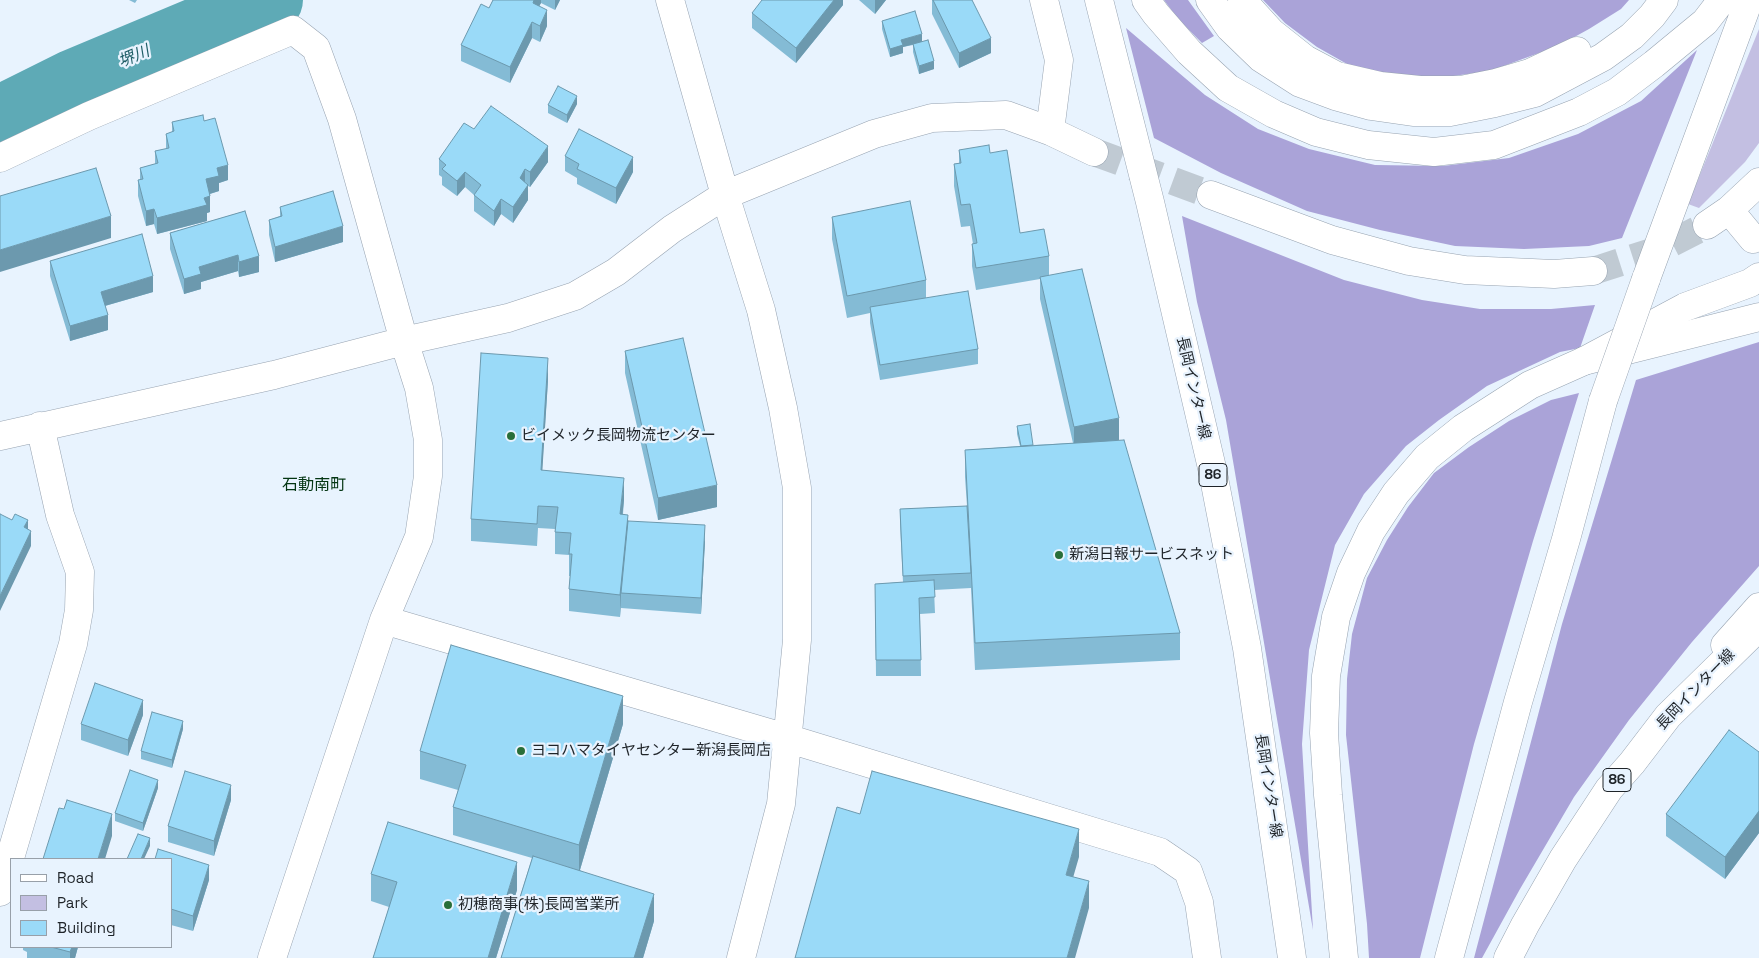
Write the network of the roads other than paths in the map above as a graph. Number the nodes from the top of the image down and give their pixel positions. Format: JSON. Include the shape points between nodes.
{"nodes":[{"id":1,"x":670,"y":0,"type":"edge"},
{"id":2,"x":1044,"y":0,"type":"edge"},
{"id":3,"x":1099,"y":0,"type":"edge"},
{"id":4,"x":1146,"y":0,"type":"edge"},
{"id":5,"x":1210,"y":0,"type":"edge"},
{"id":6,"x":1242,"y":0,"type":"edge"},
{"id":7,"x":1655,"y":0,"type":"edge"},
{"id":8,"x":1664,"y":0,"type":"edge"},
{"id":9,"x":1722,"y":0,"type":"edge"},
{"id":10,"x":1749,"y":0,"type":"edge"},
{"id":11,"x":1050,"y":131,"type":"junction"},
{"id":12,"x":1094,"y":152,"type":"tunnel mouth"},
{"id":13,"x":0,"y":158,"type":"edge"},
{"id":14,"x":1759,"y":182,"type":"edge"},
{"id":15,"x":725,"y":195,"type":"junction"},
{"id":16,"x":1212,"y":195,"type":"tunnel mouth"},
{"id":17,"x":1729,"y":210,"type":"junction"},
{"id":18,"x":1707,"y":225,"type":"tunnel mouth"},
{"id":19,"x":1753,"y":239,"type":"dead end"},
{"id":20,"x":1593,"y":271,"type":"tunnel mouth"},
{"id":21,"x":1759,"y":277,"type":"edge"},
{"id":22,"x":1759,"y":317,"type":"edge"},
{"id":23,"x":404,"y":341,"type":"junction"},
{"id":24,"x":1584,"y":361,"type":"junction"},
{"id":25,"x":40,"y":426,"type":"junction"},
{"id":26,"x":0,"y":436,"type":"edge"},
{"id":27,"x":1759,"y":607,"type":"edge"},
{"id":28,"x":384,"y":620,"type":"junction"},
{"id":29,"x":1759,"y":627,"type":"edge"},
{"id":30,"x":1668,"y":716,"type":"junction"},
{"id":31,"x":786,"y":738,"type":"junction"},
{"id":32,"x":10,"y":858,"type":"edge"},
{"id":33,"x":10,"y":858,"type":"edge"},
{"id":34,"x":0,"y":892,"type":"edge"},
{"id":35,"x":272,"y":958,"type":"edge"},
{"id":36,"x":741,"y":958,"type":"edge"},
{"id":37,"x":1207,"y":958,"type":"edge"},
{"id":38,"x":1292,"y":958,"type":"edge"},
{"id":39,"x":1344,"y":958,"type":"edge"},
{"id":40,"x":1449,"y":958,"type":"edge"},
{"id":41,"x":1508,"y":958,"type":"edge"}],
"edges":[{"from":1,"to":15,"type":"main road"},
{"from":2,"to":11,"type":"main road","via":[[1059,60]]},
{"from":3,"to":38,"type":"main road","name":"長岡インター線","number":"86","via":[[1212,468],[1247,648]]},
{"from":4,"to":9,"type":"main road","via":[[1189,52],[1228,88],[1274,114],[1316,132],[1368,145],[1434,152],[1494,145],[1595,104],[1654,64],[1705,22]]},
{"from":5,"to":8,"type":"main road","via":[[1230,28],[1261,58],[1300,83],[1372,106],[1414,112],[1450,112],[1535,93],[1603,57],[1632,36]]},
{"from":6,"to":7,"type":"main road","via":[[1271,32],[1305,59],[1337,76],[1380,86],[1420,90],[1461,90],[1530,73],[1603,36]]},
{"from":10,"to":40,"type":"main road","bridge":true,"via":[[1603,400]]},
{"from":11,"to":12,"type":"main road"},
{"from":11,"to":15,"type":"main road","via":[[1006,115],[932,118],[874,134]]},
{"from":13,"to":23,"type":"main road","via":[[89,116],[293,30],[316,48],[342,119]]},
{"from":14,"to":17,"type":"main road"},
{"from":15,"to":23,"type":"main road","via":[[672,229],[616,272],[575,296],[508,318]]},
{"from":15,"to":31,"type":"main road","via":[[761,310],[797,488],[797,640]]},
{"from":16,"to":20,"type":"main road","via":[[1332,240],[1409,262],[1465,270],[1554,274]]},
{"from":17,"to":18,"type":"main road"},
{"from":17,"to":19,"type":"main road"},
{"from":21,"to":24,"type":"main road","via":[[1685,307]]},
{"from":22,"to":24,"type":"main road"},
{"from":23,"to":25,"type":"main road","via":[[274,375]]},
{"from":23,"to":28,"type":"main road","via":[[419,388],[428,440],[428,476],[419,537]]},
{"from":24,"to":39,"type":"main road","via":[[1530,385],[1463,428],[1427,457],[1396,493],[1371,530],[1351,573],[1336,617],[1326,676],[1324,733]]},
{"from":25,"to":26,"type":"main road"},
{"from":25,"to":33,"type":"main road","via":[[60,515],[80,572],[79,610],[74,644]]},
{"from":27,"to":30,"type":"main road"},
{"from":28,"to":31,"type":"main road"},
{"from":28,"to":35,"type":"main road"},
{"from":29,"to":30,"type":"main road","name":"長岡インター線","number":"86"},
{"from":30,"to":41,"type":"main road","name":"長岡インター線","number":"86","via":[[1604,797],[1563,859]]},
{"from":31,"to":36,"type":"main road","via":[[781,804]]},
{"from":31,"to":37,"type":"main road","via":[[1160,852],[1188,871],[1199,902]]},
{"from":32,"to":34,"type":"main road"}]}
